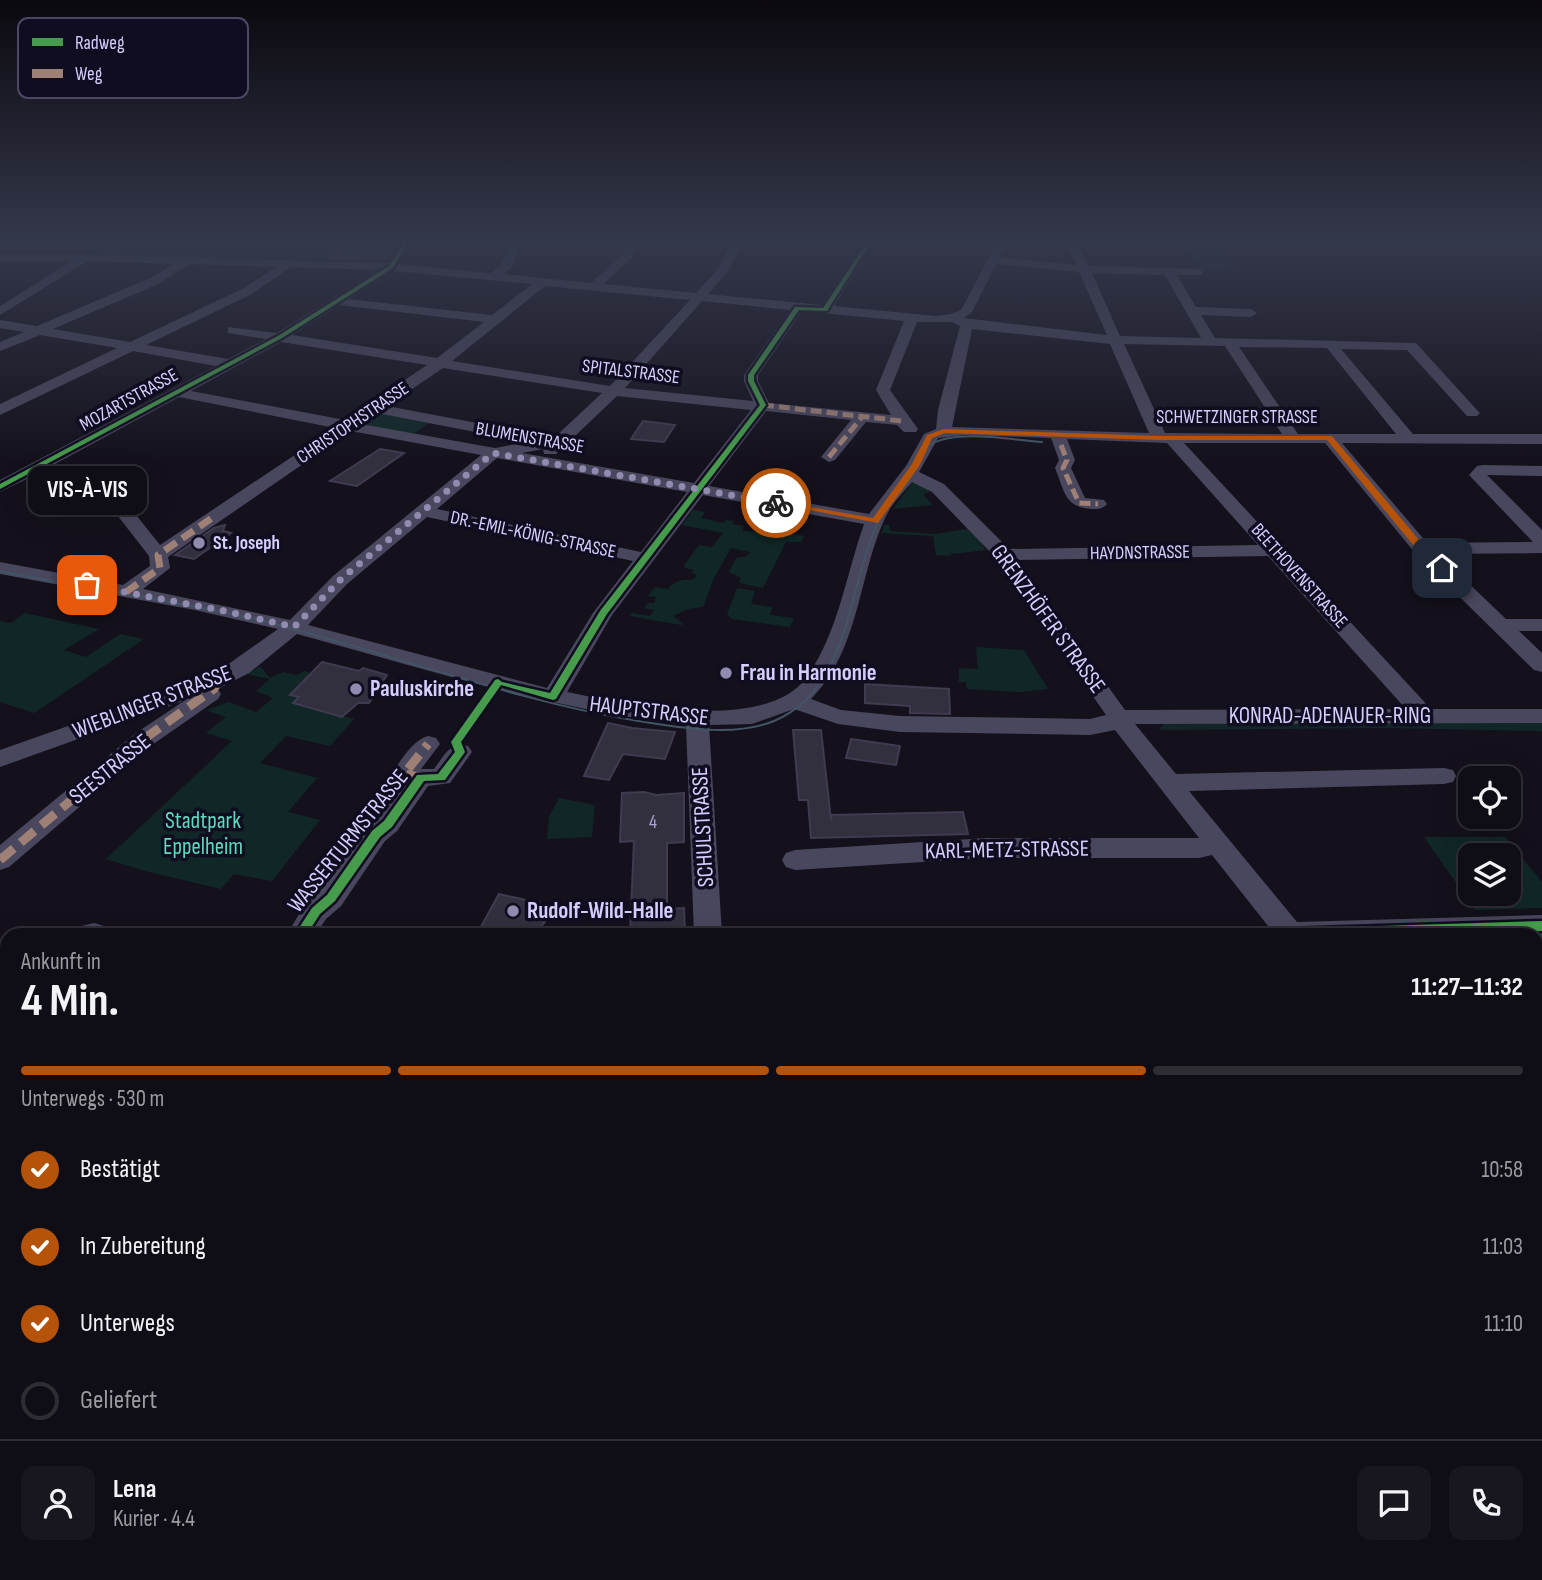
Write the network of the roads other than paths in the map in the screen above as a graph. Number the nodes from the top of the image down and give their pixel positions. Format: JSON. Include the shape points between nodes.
{"nodes":[{"id":1,"x":73,"y":316,"type":"edge"},
{"id":2,"x":197,"y":316,"type":"edge"},
{"id":3,"x":314,"y":316,"type":"edge"},
{"id":4,"x":466,"y":316,"type":"edge"},
{"id":5,"x":498,"y":316,"type":"edge"},
{"id":6,"x":681,"y":316,"type":"edge"},
{"id":7,"x":792,"y":316,"type":"edge"},
{"id":8,"x":887,"y":316,"type":"edge"},
{"id":9,"x":964,"y":316,"type":"edge"},
{"id":10,"x":1105,"y":316,"type":"edge"},
{"id":11,"x":1196,"y":316,"type":"edge"},
{"id":12,"x":912,"y":318,"type":"junction"},
{"id":13,"x":494,"y":319,"type":"junction"},
{"id":14,"x":961,"y":321,"type":"junction"},
{"id":15,"x":0,"y":324,"type":"edge"},
{"id":16,"x":233,"y":330,"type":"dead end"},
{"id":17,"x":37,"y":331,"type":"junction"},
{"id":18,"x":280,"y":337,"type":"junction"},
{"id":19,"x":1113,"y":340,"type":"junction"},
{"id":20,"x":1212,"y":343,"type":"junction"},
{"id":21,"x":1230,"y":343,"type":"junction"},
{"id":22,"x":1331,"y":345,"type":"junction"},
{"id":23,"x":0,"y":347,"type":"edge"},
{"id":24,"x":132,"y":347,"type":"junction"},
{"id":25,"x":440,"y":363,"type":"junction"},
{"id":26,"x":230,"y":364,"type":"junction"},
{"id":27,"x":615,"y":391,"type":"junction"},
{"id":28,"x":179,"y":393,"type":"junction"},
{"id":29,"x":763,"y":405,"type":"junction"},
{"id":30,"x":374,"y":408,"type":"junction"},
{"id":31,"x":0,"y":410,"type":"edge"},
{"id":32,"x":1472,"y":413,"type":"dead end"},
{"id":33,"x":862,"y":417,"type":"junction"},
{"id":34,"x":902,"y":421,"type":"junction"},
{"id":35,"x":349,"y":426,"type":"junction"},
{"id":36,"x":935,"y":434,"type":"junction"},
{"id":37,"x":1057,"y":434,"type":"junction"},
{"id":38,"x":1407,"y":437,"type":"junction"},
{"id":39,"x":1165,"y":438,"type":"junction"},
{"id":40,"x":1293,"y":438,"type":"junction"},
{"id":41,"x":1329,"y":438,"type":"junction"},
{"id":42,"x":535,"y":439,"type":"dead end"},
{"id":43,"x":1542,"y":439,"type":"edge"},
{"id":44,"x":560,"y":441,"type":"junction"},
{"id":45,"x":493,"y":453,"type":"junction"},
{"id":46,"x":829,"y":457,"type":"dead end"},
{"id":47,"x":540,"y":461,"type":"junction"},
{"id":48,"x":43,"y":466,"type":"junction"},
{"id":49,"x":1542,"y":471,"type":"edge"},
{"id":50,"x":0,"y":474,"type":"edge"},
{"id":51,"x":910,"y":474,"type":"junction"},
{"id":52,"x":20,"y":478,"type":"junction"},
{"id":53,"x":0,"y":487,"type":"edge"},
{"id":54,"x":699,"y":490,"type":"junction"},
{"id":55,"x":1098,"y":504,"type":"dead end"},
{"id":56,"x":423,"y":511,"type":"junction"},
{"id":57,"x":875,"y":521,"type":"junction"},
{"id":58,"x":1542,"y":540,"type":"edge"},
{"id":59,"x":1542,"y":547,"type":"edge"},
{"id":60,"x":1422,"y":549,"type":"junction"},
{"id":61,"x":1276,"y":550,"type":"junction"},
{"id":62,"x":1004,"y":555,"type":"junction"},
{"id":63,"x":643,"y":558,"type":"junction"},
{"id":64,"x":159,"y":559,"type":"junction"},
{"id":65,"x":6,"y":574,"type":"edge"},
{"id":66,"x":126,"y":592,"type":"junction"},
{"id":67,"x":1502,"y":625,"type":"junction"},
{"id":68,"x":1542,"y":625,"type":"edge"},
{"id":69,"x":294,"y":627,"type":"junction"},
{"id":70,"x":1542,"y":665,"type":"edge"},
{"id":71,"x":221,"y":680,"type":"junction"},
{"id":72,"x":553,"y":697,"type":"junction"},
{"id":73,"x":795,"y":702,"type":"junction"},
{"id":74,"x":1425,"y":716,"type":"junction"},
{"id":75,"x":1542,"y":716,"type":"edge"},
{"id":76,"x":1119,"y":717,"type":"junction"},
{"id":77,"x":697,"y":720,"type":"junction"},
{"id":78,"x":428,"y":744,"type":"dead end"},
{"id":79,"x":460,"y":752,"type":"dead end"},
{"id":80,"x":0,"y":759,"type":"edge"},
{"id":81,"x":1444,"y":776,"type":"dead end"},
{"id":82,"x":421,"y":778,"type":"junction"},
{"id":83,"x":1169,"y":783,"type":"junction"},
{"id":84,"x":1219,"y":844,"type":"junction"},
{"id":85,"x":0,"y":860,"type":"edge"},
{"id":86,"x":795,"y":860,"type":"dead end"},
{"id":87,"x":1542,"y":926,"type":"edge"},
{"id":88,"x":305,"y":928,"type":"edge"},
{"id":89,"x":708,"y":928,"type":"edge"},
{"id":90,"x":1283,"y":928,"type":"edge"},
{"id":91,"x":1478,"y":928,"type":"edge"}],
"edges":[{"from":1,"to":17,"type":"street"},
{"from":2,"to":24,"type":"street"},
{"from":3,"to":18,"type":"street","name":"MOZARTSTRASSE"},
{"from":4,"to":13,"type":"street"},
{"from":5,"to":13,"type":"street","name":"CHRISTOPHSTRASSE"},
{"from":6,"to":27,"type":"street"},
{"from":7,"to":29,"type":"street","via":[[751,375]]},
{"from":8,"to":12,"type":"street"},
{"from":9,"to":14,"type":"street"},
{"from":10,"to":19,"type":"street","name":"BEETHOVENSTRASSE"},
{"from":11,"to":20,"type":"street"},
{"from":12,"to":14,"type":"street"},
{"from":12,"to":34,"type":"street","via":[[883,390]]},
{"from":13,"to":25,"type":"street","name":"CHRISTOPHSTRASSE"},
{"from":14,"to":19,"type":"street"},
{"from":14,"to":36,"type":"street","name":"HAUPTSTRASSE","via":[[946,410]]},
{"from":15,"to":17,"type":"street"},
{"from":16,"to":18,"type":"street","name":"SPITALSTRASSE"},
{"from":17,"to":23,"type":"street"},
{"from":17,"to":24,"type":"street"},
{"from":18,"to":25,"type":"street","name":"SPITALSTRASSE"},
{"from":18,"to":26,"type":"street","name":"MOZARTSTRASSE"},
{"from":19,"to":20,"type":"street"},
{"from":19,"to":39,"type":"street","name":"BEETHOVENSTRASSE"},
{"from":20,"to":21,"type":"street"},
{"from":21,"to":22,"type":"street"},
{"from":21,"to":40,"type":"street"},
{"from":22,"to":32,"type":"street","via":[[1411,346]]},
{"from":22,"to":38,"type":"street"},
{"from":24,"to":26,"type":"street"},
{"from":24,"to":31,"type":"street"},
{"from":25,"to":27,"type":"street","name":"SPITALSTRASSE"},
{"from":25,"to":30,"type":"street","name":"CHRISTOPHSTRASSE"},
{"from":26,"to":28,"type":"street","name":"MOZARTSTRASSE"},
{"from":27,"to":29,"type":"street","name":"SPITALSTRASSE"},
{"from":27,"to":44,"type":"street"},
{"from":28,"to":35,"type":"street","name":"BLUMENSTRASSE"},
{"from":28,"to":48,"type":"street","name":"MOZARTSTRASSE"},
{"from":29,"to":33,"type":"street","name":"SPITALSTRASSE"},
{"from":29,"to":54,"type":"street"},
{"from":30,"to":35,"type":"street","name":"CHRISTOPHSTRASSE"},
{"from":30,"to":42,"type":"street"},
{"from":33,"to":34,"type":"street","name":"SPITALSTRASSE"},
{"from":33,"to":46,"type":"street"},
{"from":34,"to":36,"type":"street","via":[[911,430]]},
{"from":35,"to":45,"type":"street","name":"BLUMENSTRASSE"},
{"from":35,"to":64,"type":"street","name":"CHRISTOPHSTRASSE"},
{"from":36,"to":37,"type":"street","name":"SCHWETZINGER STRASSE"},
{"from":36,"to":51,"type":"street","name":"HAUPTSTRASSE"},
{"from":37,"to":39,"type":"street","name":"SCHWETZINGER STRASSE"},
{"from":37,"to":55,"type":"street","via":[[1068,460],[1063,468],[1079,503]]},
{"from":38,"to":41,"type":"street","name":"SCHWETZINGER STRASSE"},
{"from":38,"to":43,"type":"street","name":"SCHWETZINGER STRASSE"},
{"from":39,"to":40,"type":"street","name":"SCHWETZINGER STRASSE"},
{"from":39,"to":61,"type":"street","name":"BEETHOVENSTRASSE"},
{"from":40,"to":41,"type":"street","name":"SCHWETZINGER STRASSE"},
{"from":41,"to":60,"type":"street"},
{"from":44,"to":45,"type":"street"},
{"from":44,"to":47,"type":"street"},
{"from":45,"to":47,"type":"street","name":"BLUMENSTRASSE"},
{"from":45,"to":56,"type":"street","name":"WIEBLINGER STRASSE"},
{"from":47,"to":54,"type":"street","name":"BLUMENSTRASSE"},
{"from":48,"to":52,"type":"street","name":"MOZARTSTRASSE"},
{"from":48,"to":64,"type":"street","via":[[99,480]]},
{"from":49,"to":58,"type":"street","via":[[1483,470],[1477,475]]},
{"from":50,"to":52,"type":"street"},
{"from":51,"to":57,"type":"street","name":"HAUPTSTRASSE"},
{"from":51,"to":62,"type":"street","name":"GRENZHÖFER STRASSE","via":[[938,488]]},
{"from":52,"to":53,"type":"street","name":"MOZARTSTRASSE"},
{"from":54,"to":57,"type":"street","name":"BLUMENSTRASSE"},
{"from":54,"to":63,"type":"street"},
{"from":56,"to":63,"type":"street","name":"DR.-EMIL-KÖNIG-STRASSE"},
{"from":56,"to":69,"type":"street","name":"WIEBLINGER STRASSE","via":[[340,580]]},
{"from":57,"to":73,"type":"street","name":"HAUPTSTRASSE","via":[[833,646],[816,681]]},
{"from":59,"to":60,"type":"street"},
{"from":60,"to":67,"type":"street"},
{"from":61,"to":62,"type":"street","name":"HAYDNSTRASSE"},
{"from":61,"to":74,"type":"street","name":"BEETHOVENSTRASSE"},
{"from":62,"to":76,"type":"street","name":"GRENZHÖFER STRASSE"},
{"from":63,"to":72,"type":"street","via":[[603,613]]},
{"from":64,"to":66,"type":"street","name":"CHRISTOPHSTRASSE","via":[[160,568]]},
{"from":65,"to":66,"type":"street","name":"HAUPTSTRASSE"},
{"from":66,"to":69,"type":"street","name":"HAUPTSTRASSE"},
{"from":67,"to":68,"type":"street"},
{"from":67,"to":70,"type":"street"},
{"from":69,"to":71,"type":"street","name":"WIEBLINGER STRASSE"},
{"from":69,"to":72,"type":"street","name":"HAUPTSTRASSE"},
{"from":71,"to":80,"type":"street","name":"WIEBLINGER STRASSE"},
{"from":71,"to":85,"type":"street","name":"SEESTRASSE"},
{"from":72,"to":77,"type":"street","name":"HAUPTSTRASSE"},
{"from":73,"to":76,"type":"street","name":"KONRAD-ADENAUER-RING","via":[[838,716],[900,724],[1090,727]]},
{"from":73,"to":77,"type":"street","name":"HAUPTSTRASSE","via":[[761,715]]},
{"from":74,"to":75,"type":"street","name":"KONRAD-ADENAUER-RING"},
{"from":74,"to":76,"type":"street","name":"KONRAD-ADENAUER-RING"},
{"from":76,"to":83,"type":"street","name":"GRENZHÖFER STRASSE"},
{"from":77,"to":89,"type":"street","name":"SCHULSTRASSE"},
{"from":78,"to":82,"type":"street","name":"WASSERTURMSTRASSE","via":[[404,774]]},
{"from":79,"to":82,"type":"street","name":"WASSERTURMSTRASSE","via":[[441,777]]},
{"from":81,"to":83,"type":"street"},
{"from":82,"to":88,"type":"street","name":"WASSERTURMSTRASSE"},
{"from":83,"to":84,"type":"street","name":"GRENZHÖFER STRASSE"},
{"from":84,"to":86,"type":"street","name":"KARL-METZ-STRASSE","via":[[1199,848],[987,848]]},
{"from":84,"to":90,"type":"street","name":"GRENZHÖFER STRASSE"},
{"from":87,"to":91,"type":"street"}]}
